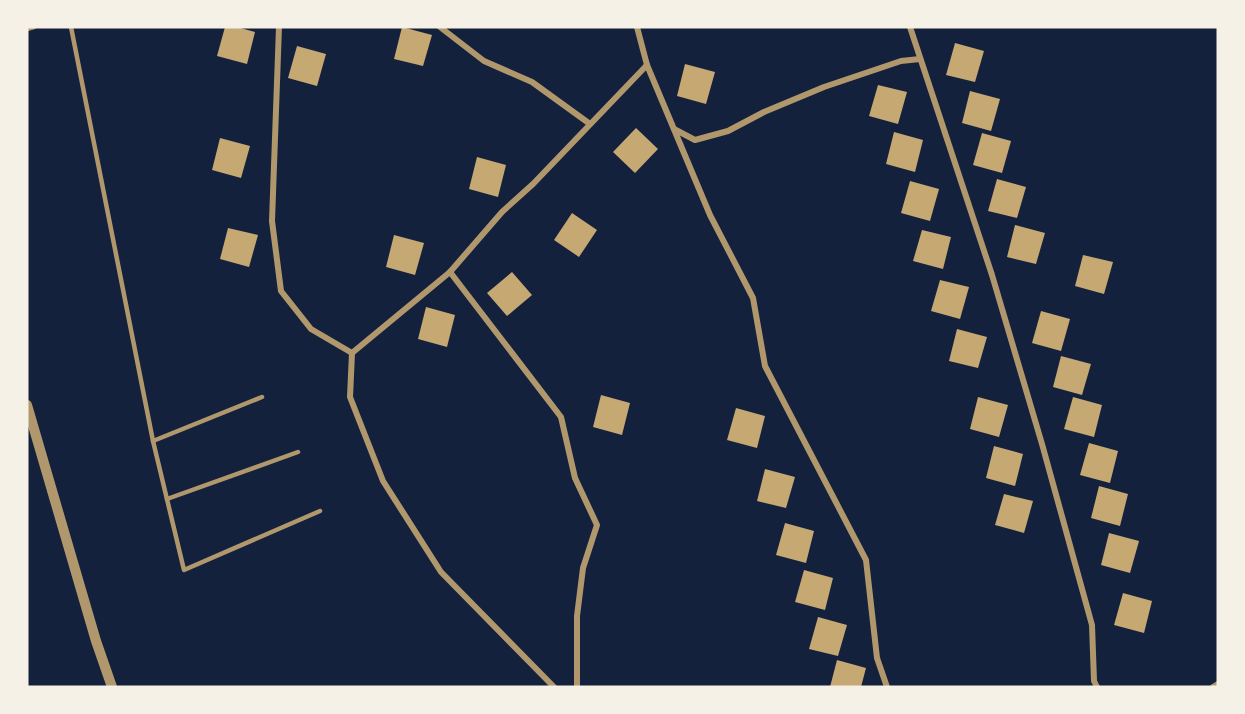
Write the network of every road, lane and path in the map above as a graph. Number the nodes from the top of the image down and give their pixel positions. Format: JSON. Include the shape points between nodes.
{"nodes":[{"id":1,"x":34,"y":27,"type":"edge"},
{"id":2,"x":71,"y":27,"type":"edge"},
{"id":3,"x":279,"y":27,"type":"edge"},
{"id":4,"x":440,"y":27,"type":"edge"},
{"id":5,"x":637,"y":27,"type":"edge"},
{"id":6,"x":910,"y":27,"type":"edge"},
{"id":7,"x":27,"y":29,"type":"edge"},
{"id":8,"x":920,"y":58,"type":"junction"},
{"id":9,"x":647,"y":65,"type":"junction"},
{"id":10,"x":590,"y":124,"type":"junction"},
{"id":11,"x":674,"y":128,"type":"junction"},
{"id":12,"x":450,"y":272,"type":"junction"},
{"id":13,"x":352,"y":353,"type":"junction"},
{"id":14,"x":262,"y":397,"type":"dead end"},
{"id":15,"x":27,"y":405,"type":"edge"},
{"id":16,"x":153,"y":441,"type":"junction"},
{"id":17,"x":298,"y":452,"type":"dead end"},
{"id":18,"x":167,"y":499,"type":"junction"},
{"id":19,"x":320,"y":511,"type":"dead end"},
{"id":20,"x":1218,"y":684,"type":"edge"},
{"id":21,"x":112,"y":687,"type":"edge"},
{"id":22,"x":554,"y":687,"type":"edge"},
{"id":23,"x":576,"y":687,"type":"edge"},
{"id":24,"x":887,"y":687,"type":"edge"},
{"id":25,"x":1097,"y":687,"type":"edge"},
{"id":26,"x":1213,"y":687,"type":"edge"}],
"edges":[{"from":1,"to":7,"type":"lane"},
{"from":2,"to":16,"type":"lane"},
{"from":3,"to":13,"type":"street","via":[[272,221],[281,291],[311,329]]},
{"from":4,"to":10,"type":"street","via":[[484,61],[532,82]]},
{"from":5,"to":9,"type":"street"},
{"from":6,"to":8,"type":"street"},
{"from":8,"to":11,"type":"street","via":[[824,87],[728,131],[695,140]]},
{"from":8,"to":25,"type":"street","via":[[992,275],[1042,444],[1092,625]]},
{"from":9,"to":10,"type":"street"},
{"from":9,"to":11,"type":"street"},
{"from":10,"to":12,"type":"street","via":[[502,212]]},
{"from":11,"to":24,"type":"street","via":[[710,215],[753,298],[765,366],[866,560],[877,658]]},
{"from":12,"to":13,"type":"street"},
{"from":12,"to":23,"type":"street","via":[[561,417],[575,478],[597,525],[583,568],[577,615]]},
{"from":13,"to":22,"type":"street","via":[[351,397],[383,480],[441,572]]},
{"from":14,"to":16,"type":"lane"},
{"from":15,"to":21,"type":"street"},
{"from":16,"to":18,"type":"lane"},
{"from":17,"to":18,"type":"lane"},
{"from":18,"to":19,"type":"lane","via":[[184,570]]},
{"from":20,"to":26,"type":"street"}]}
